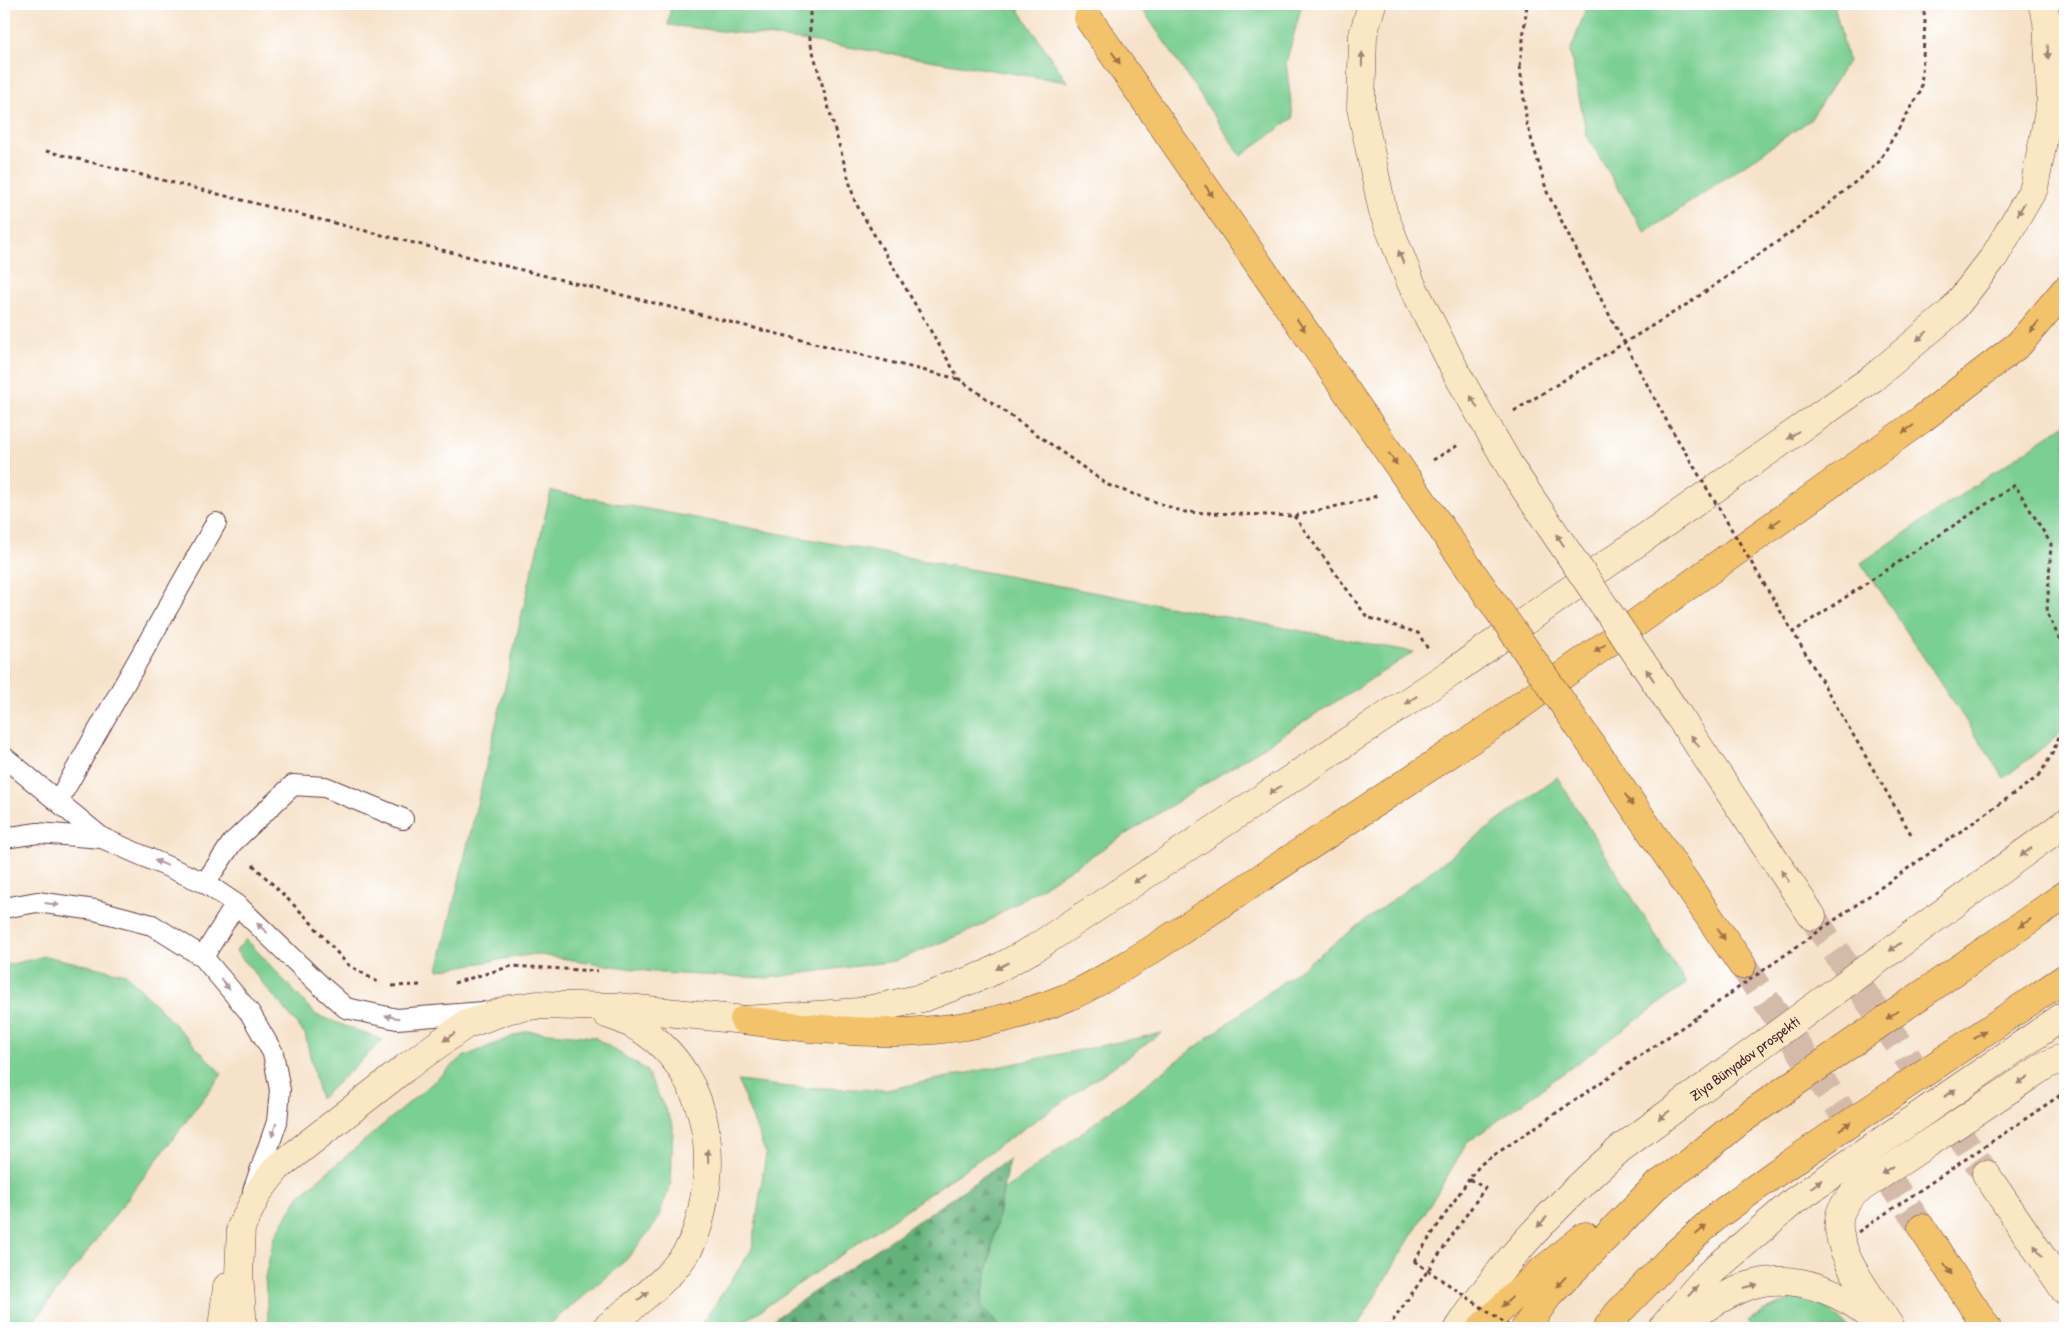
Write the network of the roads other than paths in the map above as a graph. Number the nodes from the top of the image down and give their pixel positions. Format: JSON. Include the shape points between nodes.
{"nodes":[{"id":1,"x":1372,"y":4,"type":"edge"},
{"id":2,"x":2042,"y":4,"type":"edge"},
{"id":3,"x":1084,"y":11,"type":"edge"},
{"id":4,"x":2065,"y":290,"type":"edge"},
{"id":5,"x":216,"y":523,"type":"dead end"},
{"id":6,"x":4,"y":757,"type":"edge"},
{"id":7,"x":58,"y":801,"type":"junction"},
{"id":8,"x":403,"y":819,"type":"dead end"},
{"id":9,"x":2065,"y":823,"type":"edge"},
{"id":10,"x":4,"y":838,"type":"edge"},
{"id":11,"x":102,"y":838,"type":"junction"},
{"id":12,"x":205,"y":883,"type":"junction"},
{"id":13,"x":2065,"y":895,"type":"edge"},
{"id":14,"x":236,"y":904,"type":"junction"},
{"id":15,"x":4,"y":908,"type":"edge"},
{"id":16,"x":1812,"y":916,"type":"tunnel mouth"},
{"id":17,"x":202,"y":958,"type":"junction"},
{"id":18,"x":1742,"y":965,"type":"tunnel mouth"},
{"id":19,"x":2065,"y":978,"type":"edge"},
{"id":20,"x":561,"y":1005,"type":"junction"},
{"id":21,"x":510,"y":1010,"type":"junction"},
{"id":22,"x":2065,"y":1015,"type":"edge"},
{"id":23,"x":744,"y":1020,"type":"junction"},
{"id":24,"x":2065,"y":1057,"type":"edge"},
{"id":25,"x":1986,"y":1174,"type":"tunnel mouth"},
{"id":26,"x":1656,"y":1186,"type":"junction"},
{"id":27,"x":241,"y":1227,"type":"junction"},
{"id":28,"x":1922,"y":1228,"type":"tunnel mouth"},
{"id":29,"x":2065,"y":1291,"type":"edge"},
{"id":30,"x":222,"y":1328,"type":"edge"},
{"id":31,"x":243,"y":1328,"type":"edge"},
{"id":32,"x":606,"y":1328,"type":"edge"},
{"id":33,"x":1459,"y":1328,"type":"edge"},
{"id":34,"x":1481,"y":1328,"type":"edge"},
{"id":35,"x":1525,"y":1328,"type":"edge"},
{"id":36,"x":1607,"y":1328,"type":"edge"},
{"id":37,"x":1662,"y":1328,"type":"edge"},
{"id":38,"x":1679,"y":1328,"type":"edge"},
{"id":39,"x":1883,"y":1328,"type":"edge"},
{"id":40,"x":1891,"y":1328,"type":"edge"},
{"id":41,"x":1987,"y":1328,"type":"edge"}],
"edges":[{"from":16,"to":1,"type":"main road","one_way":true,"bridge":true,"via":[[1512,470],[1457,374],[1411,283],[1384,212],[1361,108],[1363,35]]},
{"from":2,"to":23,"type":"main road","one_way":true,"via":[[2047,20],[2051,100],[2034,188],[1994,257],[1950,312],[1873,378],[1451,673],[1035,948],[987,974],[926,997],[859,1012]]},
{"from":3,"to":18,"type":"main road","one_way":true,"bridge":true},
{"from":4,"to":23,"type":"main road","one_way":true,"via":[[2019,344],[1906,430],[1489,728],[1107,977],[1069,997],[1006,1019],[937,1030],[874,1034],[822,1031]]},
{"from":5,"to":7,"type":"lane"},
{"from":6,"to":7,"type":"lane"},
{"from":7,"to":11,"type":"lane"},
{"from":8,"to":12,"type":"lane","via":[[324,787],[294,785],[232,843]]},
{"from":9,"to":33,"type":"main road","name":"Ziya Bünyadov prospekti","one_way":true,"via":[[1620,1149],[1570,1193],[1525,1241],[1475,1302]]},
{"from":10,"to":11,"type":"lane","via":[[38,833]]},
{"from":12,"to":11,"type":"lane","one_way":true},
{"from":12,"to":14,"type":"lane"},
{"from":13,"to":26,"type":"main road","one_way":true,"via":[[1740,1121]]},
{"from":14,"to":17,"type":"lane"},
{"from":21,"to":14,"type":"lane","one_way":true,"via":[[397,1019],[346,1008]]},
{"from":15,"to":17,"type":"lane","one_way":true,"via":[[37,902],[95,910],[152,925]]},
{"from":17,"to":27,"type":"lane","one_way":true,"via":[[250,1013],[273,1053],[280,1090],[277,1122]]},
{"from":36,"to":19,"type":"main road","one_way":true,"via":[[1674,1255],[1718,1215]]},
{"from":20,"to":21,"type":"main road"},
{"from":20,"to":23,"type":"main road","via":[[618,1007]]},
{"from":32,"to":20,"type":"main road","one_way":true,"via":[[665,1277],[686,1252],[700,1218],[709,1176],[707,1136],[698,1098],[680,1065],[653,1037],[627,1020]]},
{"from":21,"to":27,"type":"main road","one_way":true,"via":[[466,1025],[405,1068],[277,1168],[259,1191]]},
{"from":37,"to":22,"type":"main road","one_way":true,"via":[[1708,1275],[1794,1201]]},
{"from":24,"to":40,"type":"main road","one_way":true,"via":[[2046,1065],[1846,1201],[1840,1214],[1840,1240],[1852,1267]]},
{"from":29,"to":25,"type":"main road","one_way":true},
{"from":26,"to":34,"type":"main road","one_way":true,"via":[[1540,1272]]},
{"from":26,"to":35,"type":"main road","one_way":true,"via":[[1548,1296]]},
{"from":27,"to":30,"type":"main road","via":[[229,1268]]},
{"from":27,"to":31,"type":"main road","via":[[239,1274]]},
{"from":28,"to":41,"type":"main road","one_way":true},
{"from":38,"to":39,"type":"main road","one_way":true,"via":[[1720,1298],[1749,1285],[1780,1282],[1811,1285],[1843,1297]]}]}
